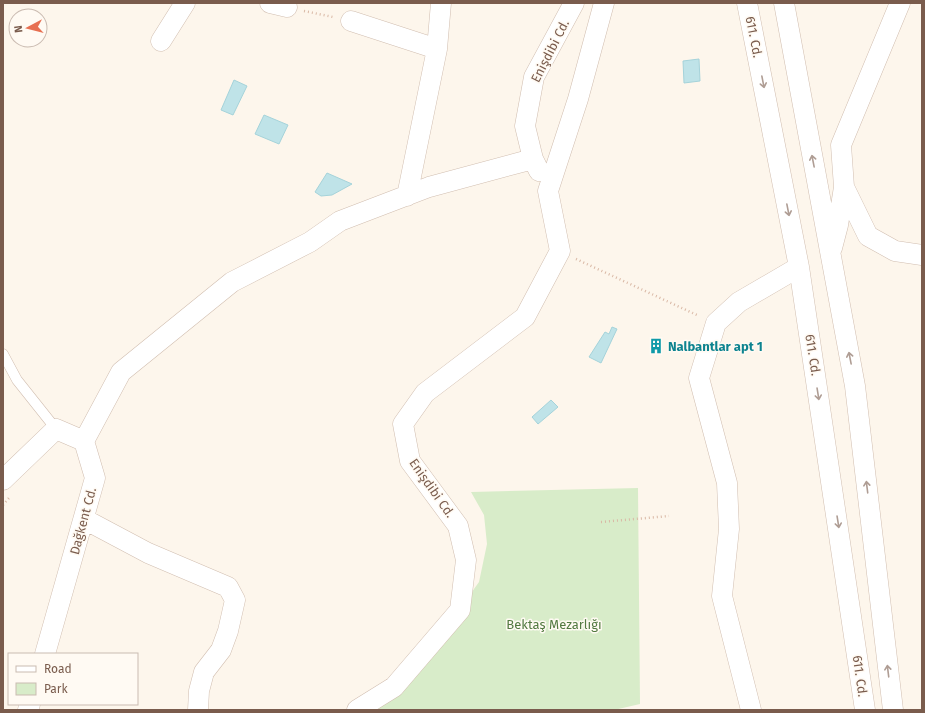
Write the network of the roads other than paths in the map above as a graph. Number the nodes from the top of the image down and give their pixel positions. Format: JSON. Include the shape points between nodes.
{"nodes":[{"id":1,"x":185,"y":3,"type":"edge"},
{"id":2,"x":441,"y":3,"type":"edge"},
{"id":3,"x":574,"y":3,"type":"edge"},
{"id":4,"x":604,"y":3,"type":"edge"},
{"id":5,"x":747,"y":3,"type":"edge"},
{"id":6,"x":784,"y":3,"type":"edge"},
{"id":7,"x":900,"y":3,"type":"edge"},
{"id":8,"x":351,"y":21,"type":"road end"},
{"id":9,"x":161,"y":41,"type":"dead end"},
{"id":10,"x":437,"y":49,"type":"junction"},
{"id":11,"x":533,"y":159,"type":"junction"},
{"id":12,"x":844,"y":187,"type":"junction"},
{"id":13,"x":548,"y":191,"type":"junction"},
{"id":14,"x":407,"y":196,"type":"junction"},
{"id":15,"x":830,"y":254,"type":"junction"},
{"id":16,"x":922,"y":255,"type":"edge"},
{"id":17,"x":799,"y":266,"type":"junction"},
{"id":18,"x":3,"y":354,"type":"edge"},
{"id":19,"x":56,"y":429,"type":"junction"},
{"id":20,"x":84,"y":441,"type":"junction"},
{"id":21,"x":3,"y":480,"type":"edge"},
{"id":22,"x":84,"y":519,"type":"junction"},
{"id":23,"x":45,"y":653,"type":"edge"},
{"id":24,"x":198,"y":710,"type":"edge"},
{"id":25,"x":357,"y":710,"type":"edge"},
{"id":26,"x":751,"y":710,"type":"edge"},
{"id":27,"x":865,"y":710,"type":"edge"},
{"id":28,"x":893,"y":710,"type":"edge"}],
"edges":[{"from":1,"to":9,"type":"street"},
{"from":2,"to":10,"type":"street"},
{"from":3,"to":11,"type":"street","name":"Enişdibi Cd.","via":[[534,77],[524,126]]},
{"from":4,"to":13,"type":"street","name":"Enişdibi Cd.","via":[[578,99]]},
{"from":5,"to":17,"type":"street","name":"611. Cd.","one_way":true},
{"from":15,"to":6,"type":"street","one_way":true},
{"from":7,"to":12,"type":"street","via":[[841,145]]},
{"from":8,"to":10,"type":"street"},
{"from":10,"to":14,"type":"street"},
{"from":11,"to":13,"type":"street","name":"Enişdibi Cd."},
{"from":11,"to":14,"type":"street","via":[[429,187]]},
{"from":12,"to":15,"type":"street"},
{"from":12,"to":16,"type":"street","via":[[868,236],[895,251]]},
{"from":13,"to":25,"type":"street","name":"Enişdibi Cd.","via":[[560,251],[525,317],[425,393],[403,424],[410,461],[458,526],[466,560],[460,610],[394,687]]},
{"from":14,"to":20,"type":"street","via":[[340,221],[310,242],[232,282],[121,372]]},
{"from":28,"to":15,"type":"street","one_way":true,"via":[[855,386]]},
{"from":17,"to":26,"type":"street","via":[[739,302],[716,323],[699,378],[726,483],[729,528],[722,596]]},
{"from":17,"to":27,"type":"street","name":"611. Cd.","one_way":true},
{"from":18,"to":19,"type":"lane","via":[[17,380]]},
{"from":19,"to":20,"type":"street"},
{"from":19,"to":21,"type":"street"},
{"from":20,"to":22,"type":"street","name":"Dağkent Cd.","via":[[95,478]]},
{"from":22,"to":23,"type":"street","name":"Dağkent Cd."},
{"from":22,"to":24,"type":"street","via":[[148,553],[228,587],[235,600],[228,631],[221,650],[204,672]]}]}
